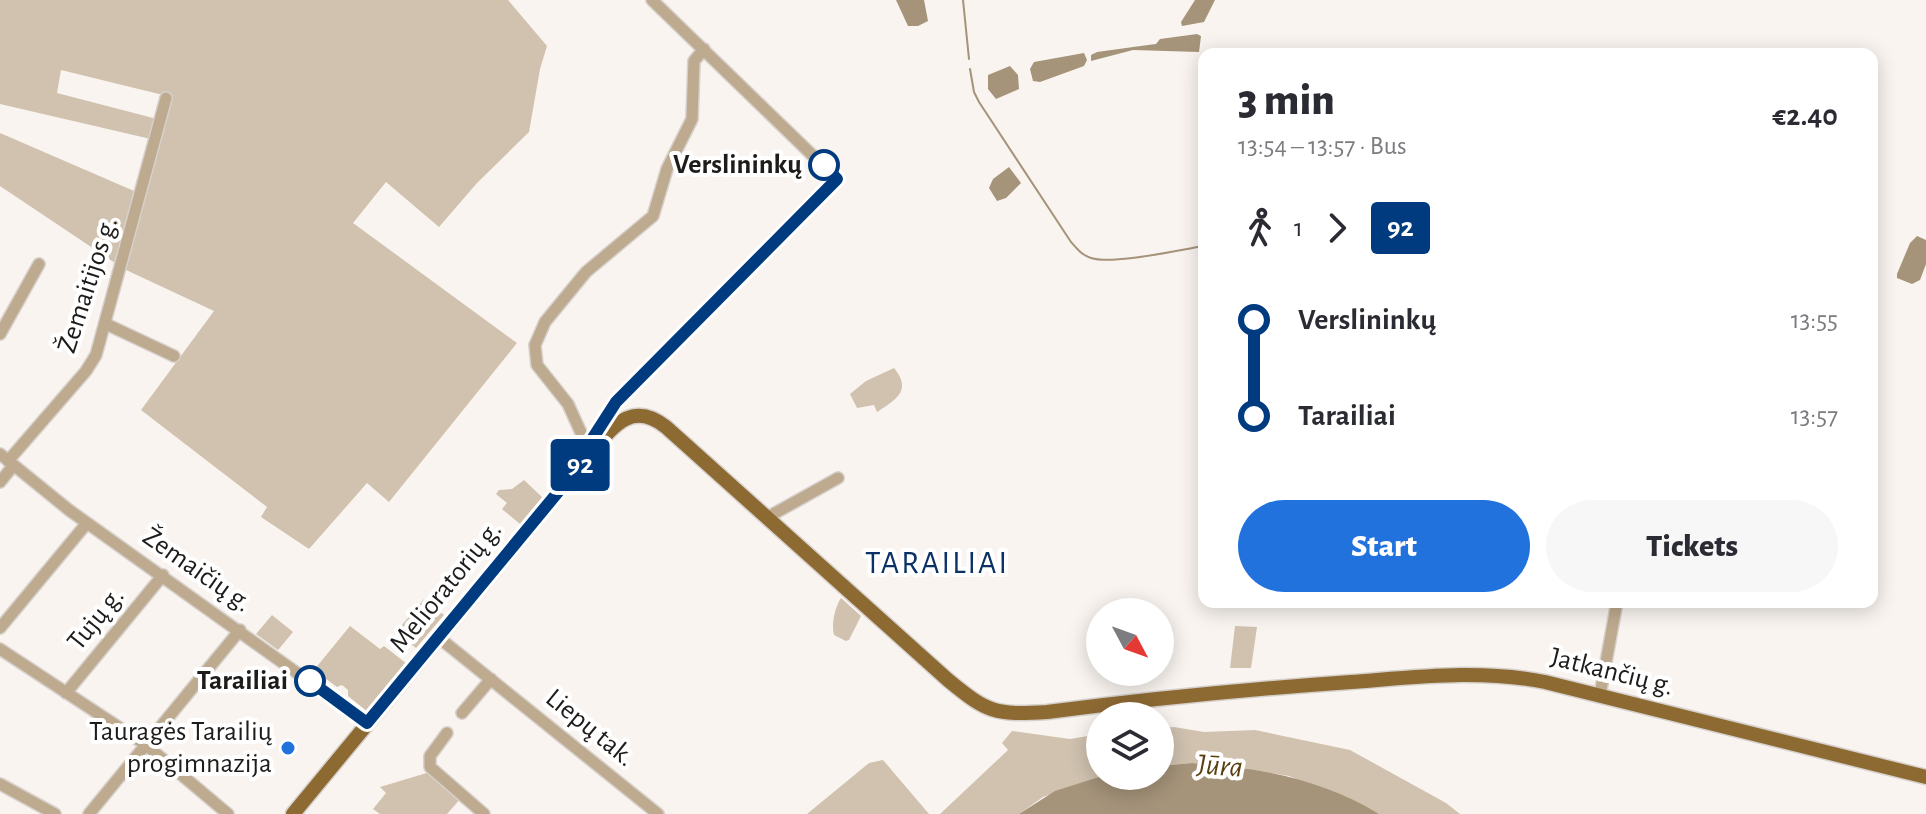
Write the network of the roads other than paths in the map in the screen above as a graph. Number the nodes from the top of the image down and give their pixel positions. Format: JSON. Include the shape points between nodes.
{"nodes":[{"id":1,"x":652,"y":0,"type":"edge"},
{"id":2,"x":704,"y":49,"type":"junction"},
{"id":3,"x":166,"y":98,"type":"dead end"},
{"id":4,"x":39,"y":264,"type":"dead end"},
{"id":5,"x":106,"y":324,"type":"junction"},
{"id":6,"x":0,"y":334,"type":"edge"},
{"id":7,"x":174,"y":356,"type":"dead end"},
{"id":8,"x":652,"y":417,"type":"joint"},
{"id":9,"x":589,"y":444,"type":"junction"},
{"id":10,"x":7,"y":460,"type":"edge"},
{"id":11,"x":584,"y":461,"type":"junction"},
{"id":12,"x":838,"y":478,"type":"dead end"},
{"id":13,"x":0,"y":482,"type":"edge"},
{"id":14,"x":768,"y":517,"type":"junction"},
{"id":15,"x":87,"y":523,"type":"junction"},
{"id":16,"x":163,"y":575,"type":"junction"},
{"id":17,"x":1616,"y":608,"type":"edge"},
{"id":18,"x":0,"y":628,"type":"edge"},
{"id":19,"x":240,"y":630,"type":"junction"},
{"id":20,"x":438,"y":637,"type":"junction"},
{"id":21,"x":0,"y":649,"type":"edge"},
{"id":22,"x":491,"y":679,"type":"junction"},
{"id":23,"x":66,"y":693,"type":"junction"},
{"id":24,"x":1600,"y":695,"type":"junction"},
{"id":25,"x":462,"y":713,"type":"dead end"},
{"id":26,"x":367,"y":723,"type":"junction"},
{"id":27,"x":447,"y":733,"type":"dead end"},
{"id":28,"x":146,"y":745,"type":"junction"},
{"id":29,"x":1926,"y":777,"type":"edge"},
{"id":30,"x":0,"y":784,"type":"edge"},
{"id":31,"x":93,"y":813,"type":"edge"},
{"id":32,"x":657,"y":813,"type":"edge"},
{"id":33,"x":55,"y":814,"type":"edge"},
{"id":34,"x":228,"y":814,"type":"edge"},
{"id":35,"x":293,"y":814,"type":"edge"},
{"id":36,"x":484,"y":814,"type":"edge"}],
"edges":[{"from":1,"to":2,"type":"street"},
{"from":2,"to":9,"type":"street","via":[[694,61],[692,119],[667,169],[653,216],[586,272],[545,322],[535,345],[537,365],[568,404]]},
{"from":2,"to":9,"type":"street","via":[[837,179],[638,378],[604,417]]},
{"from":3,"to":5,"type":"street","name":"Žemaitijos g."},
{"from":4,"to":6,"type":"street"},
{"from":5,"to":7,"type":"street"},
{"from":5,"to":10,"type":"street","name":"Žemaitijos g.","via":[[91,365]]},
{"from":8,"to":11,"type":"main road","name":"Melioratorių g.","via":[[625,419]]},
{"from":8,"to":14,"type":"main road","name":"Jatkančių g."},
{"from":9,"to":11,"type":"street"},
{"from":10,"to":13,"type":"street","name":"Žemaitijos g."},
{"from":10,"to":15,"type":"street","name":"Žemaičių g."},
{"from":11,"to":20,"type":"main road","name":"Melioratorių g."},
{"from":12,"to":14,"type":"street"},
{"from":14,"to":24,"type":"main road","name":"Jatkančių g.","via":[[948,680],[988,709],[1009,714],[1458,673],[1523,678]]},
{"from":15,"to":16,"type":"street","name":"Žemaičių g."},
{"from":15,"to":18,"type":"street"},
{"from":16,"to":19,"type":"street","name":"Žemaičių g."},
{"from":16,"to":23,"type":"street","name":"Tujų g."},
{"from":17,"to":24,"type":"street"},
{"from":19,"to":26,"type":"street","name":"Žemaičių g."},
{"from":19,"to":28,"type":"street"},
{"from":20,"to":22,"type":"street","name":"Liepų tak."},
{"from":20,"to":26,"type":"main road","name":"Melioratorių g."},
{"from":21,"to":23,"type":"street"},
{"from":22,"to":25,"type":"street"},
{"from":22,"to":32,"type":"street","name":"Liepų tak."},
{"from":23,"to":28,"type":"street"},
{"from":24,"to":29,"type":"main road","name":"Jatkančių g."},
{"from":26,"to":35,"type":"main road","name":"Melioratorių g."},
{"from":27,"to":36,"type":"street","via":[[430,756],[430,767]]},
{"from":28,"to":31,"type":"street"},
{"from":28,"to":34,"type":"street"},
{"from":30,"to":33,"type":"street"}]}
